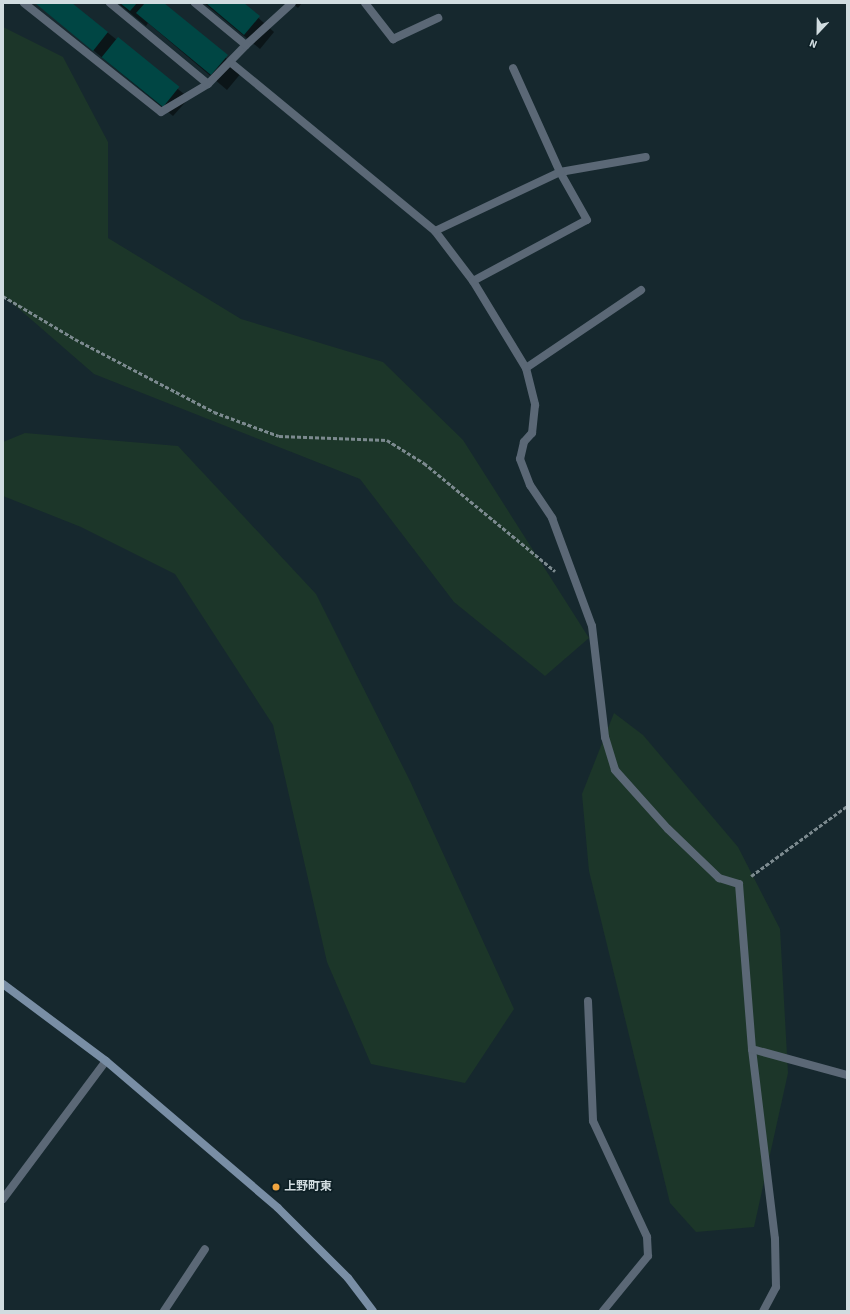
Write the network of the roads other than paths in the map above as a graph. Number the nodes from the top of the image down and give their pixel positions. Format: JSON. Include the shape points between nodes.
{"nodes":[{"id":1,"x":24,"y":3,"type":"edge"},
{"id":2,"x":110,"y":3,"type":"edge"},
{"id":3,"x":195,"y":3,"type":"edge"},
{"id":4,"x":290,"y":3,"type":"edge"},
{"id":5,"x":365,"y":3,"type":"edge"},
{"id":6,"x":438,"y":18,"type":"dead end"},
{"id":7,"x":246,"y":45,"type":"junction"},
{"id":8,"x":230,"y":62,"type":"junction"},
{"id":9,"x":513,"y":68,"type":"dead end"},
{"id":10,"x":208,"y":84,"type":"junction"},
{"id":11,"x":646,"y":157,"type":"dead end"},
{"id":12,"x":560,"y":172,"type":"junction"},
{"id":13,"x":435,"y":231,"type":"junction"},
{"id":14,"x":473,"y":281,"type":"junction"},
{"id":15,"x":641,"y":290,"type":"dead end"},
{"id":16,"x":526,"y":368,"type":"junction"},
{"id":17,"x":3,"y":984,"type":"edge"},
{"id":18,"x":588,"y":1001,"type":"dead end"},
{"id":19,"x":752,"y":1049,"type":"junction"},
{"id":20,"x":106,"y":1061,"type":"junction"},
{"id":21,"x":847,"y":1076,"type":"edge"},
{"id":22,"x":3,"y":1199,"type":"edge"},
{"id":23,"x":205,"y":1249,"type":"dead end"},
{"id":24,"x":164,"y":1311,"type":"edge"},
{"id":25,"x":373,"y":1311,"type":"edge"},
{"id":26,"x":603,"y":1311,"type":"edge"},
{"id":27,"x":763,"y":1311,"type":"edge"}],
"edges":[{"from":1,"to":10,"type":"street","via":[[161,112]]},
{"from":2,"to":10,"type":"street"},
{"from":3,"to":7,"type":"street"},
{"from":4,"to":7,"type":"street"},
{"from":5,"to":6,"type":"street","via":[[393,39]]},
{"from":7,"to":8,"type":"street"},
{"from":8,"to":10,"type":"street"},
{"from":8,"to":13,"type":"street"},
{"from":9,"to":12,"type":"street"},
{"from":11,"to":12,"type":"street"},
{"from":12,"to":13,"type":"street"},
{"from":12,"to":14,"type":"street","via":[[587,220]]},
{"from":13,"to":14,"type":"street"},
{"from":14,"to":16,"type":"street"},
{"from":15,"to":16,"type":"street"},
{"from":16,"to":19,"type":"street","via":[[535,404],[532,433],[524,442],[520,459],[530,486],[552,518],[592,626],[605,737],[615,770],[668,828],[719,878],[739,884]]},
{"from":17,"to":20,"type":"street"},
{"from":18,"to":26,"type":"street","via":[[593,1121],[647,1237],[648,1256]]},
{"from":19,"to":21,"type":"street"},
{"from":19,"to":27,"type":"street","via":[[775,1239],[776,1287]]},
{"from":20,"to":22,"type":"street"},
{"from":20,"to":25,"type":"street","via":[[278,1208],[348,1278]]},
{"from":23,"to":24,"type":"street"}]}
